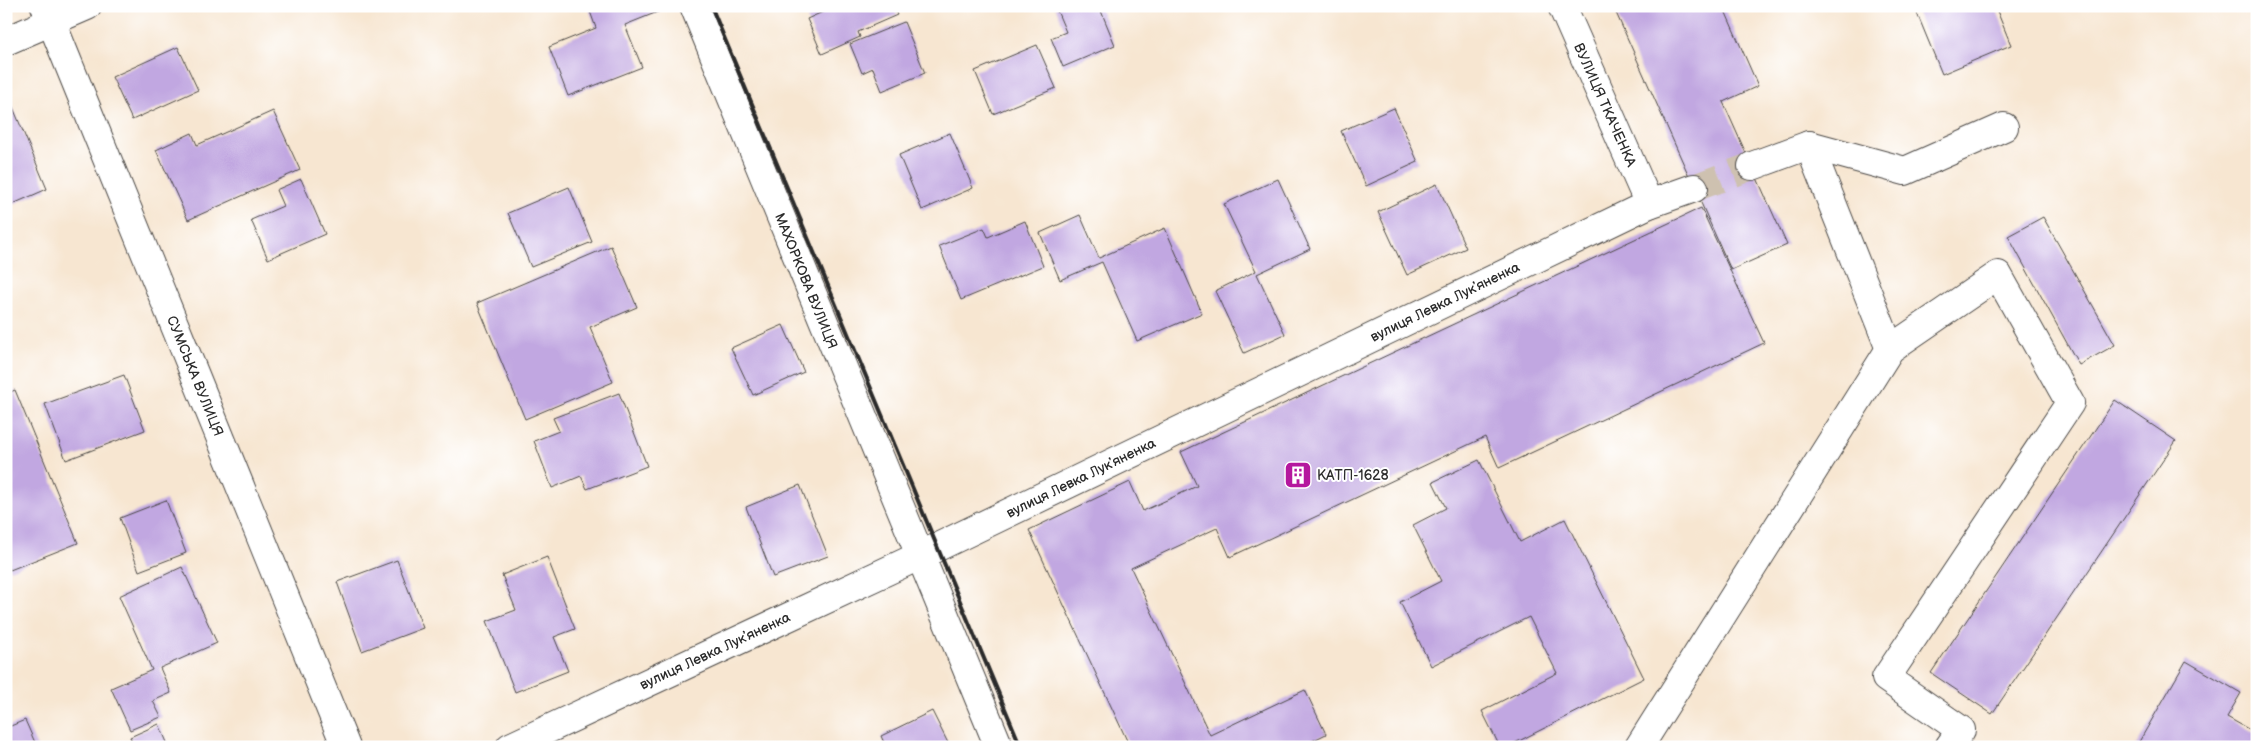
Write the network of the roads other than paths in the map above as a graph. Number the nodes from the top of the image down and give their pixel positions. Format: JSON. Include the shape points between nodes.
{"nodes":[{"id":1,"x":87,"y":6,"type":"edge"},
{"id":2,"x":694,"y":6,"type":"edge"},
{"id":3,"x":1562,"y":6,"type":"edge"},
{"id":4,"x":48,"y":14,"type":"edge"},
{"id":5,"x":6,"y":41,"type":"edge"},
{"id":6,"x":2004,"y":127,"type":"dead end"},
{"id":7,"x":1809,"y":145,"type":"junction"},
{"id":8,"x":1752,"y":166,"type":"tunnel mouth"},
{"id":9,"x":1694,"y":188,"type":"tunnel mouth"},
{"id":10,"x":1649,"y":204,"type":"junction"},
{"id":11,"x":1890,"y":349,"type":"junction"},
{"id":12,"x":919,"y":556,"type":"junction"},
{"id":13,"x":346,"y":747,"type":"edge"},
{"id":14,"x":510,"y":747,"type":"edge"},
{"id":15,"x":999,"y":747,"type":"edge"},
{"id":16,"x":1640,"y":747,"type":"edge"},
{"id":17,"x":1949,"y":747,"type":"edge"}],
"edges":[{"from":1,"to":4,"type":"street"},
{"from":2,"to":12,"type":"street","name":"МАХОРКОВА ВУЛИЦЯ"},
{"from":3,"to":10,"type":"street","name":"ВУЛИЦЯ ТКАЧЕНКА"},
{"from":4,"to":5,"type":"street"},
{"from":4,"to":13,"type":"street","name":"СУМСЬКА ВУЛИЦЯ"},
{"from":6,"to":7,"type":"street","via":[[1905,171]]},
{"from":7,"to":8,"type":"street"},
{"from":7,"to":11,"type":"street"},
{"from":9,"to":10,"type":"street","name":"вулиця Левка Лукʼяненка"},
{"from":10,"to":12,"type":"street","name":"вулиця Левка Лукʼяненка"},
{"from":11,"to":16,"type":"street"},
{"from":11,"to":17,"type":"street","via":[[1998,275],[2070,403],[1886,678],[1961,730]]},
{"from":12,"to":14,"type":"street","name":"вулиця Левка Лукʼяненка"},
{"from":12,"to":15,"type":"street","name":"МАХОРКОВА ВУЛИЦЯ"}]}
